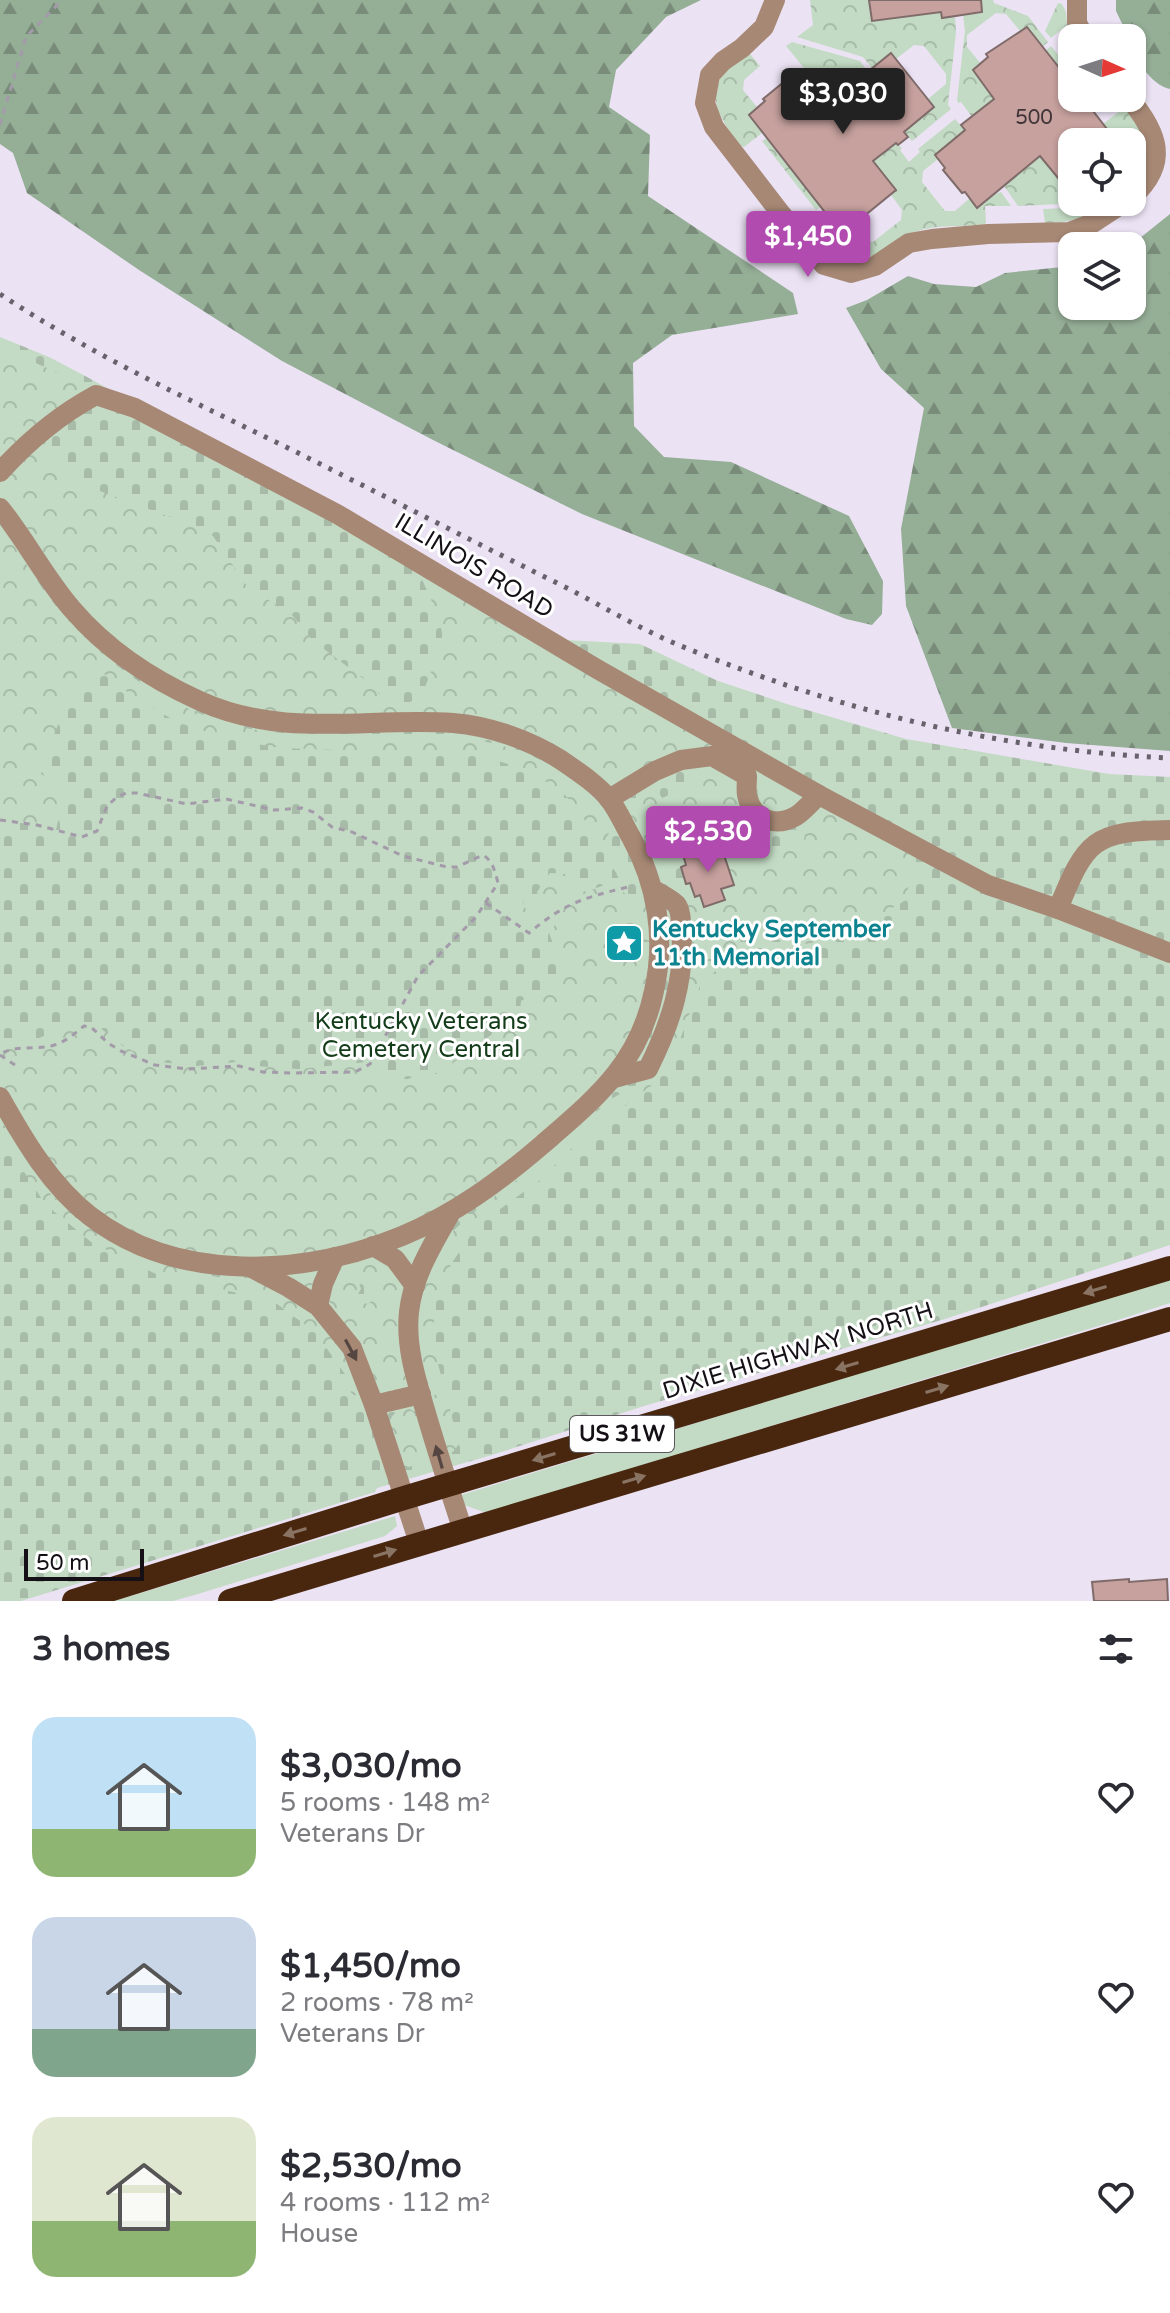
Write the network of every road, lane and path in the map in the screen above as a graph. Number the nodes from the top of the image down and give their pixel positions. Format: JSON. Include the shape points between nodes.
{"nodes":[{"id":1,"x":62,"y":0,"type":"edge"},
{"id":2,"x":775,"y":0,"type":"edge"},
{"id":3,"x":1077,"y":0,"type":"edge"},
{"id":4,"x":1078,"y":24,"type":"edge"},
{"id":5,"x":1140,"y":112,"type":"edge"},
{"id":6,"x":0,"y":125,"type":"edge"},
{"id":7,"x":1146,"y":180,"type":"edge"},
{"id":8,"x":1104,"y":216,"type":"edge"},
{"id":9,"x":0,"y":472,"type":"edge"},
{"id":10,"x":0,"y":508,"type":"edge"},
{"id":11,"x":819,"y":795,"type":"junction"},
{"id":12,"x":609,"y":799,"type":"junction"},
{"id":13,"x":0,"y":820,"type":"edge"},
{"id":14,"x":1170,"y":830,"type":"edge"},
{"id":15,"x":646,"y":870,"type":"junction"},
{"id":16,"x":485,"y":902,"type":"junction"},
{"id":17,"x":1058,"y":909,"type":"junction"},
{"id":18,"x":1170,"y":953,"type":"edge"},
{"id":19,"x":0,"y":1054,"type":"edge"},
{"id":20,"x":15,"y":1065,"type":"dead end"},
{"id":21,"x":0,"y":1097,"type":"edge"},
{"id":22,"x":451,"y":1211,"type":"junction"},
{"id":23,"x":373,"y":1246,"type":"junction"},
{"id":24,"x":335,"y":1257,"type":"junction"},
{"id":25,"x":250,"y":1267,"type":"junction"},
{"id":26,"x":1170,"y":1268,"type":"edge"},
{"id":27,"x":415,"y":1286,"type":"junction"},
{"id":28,"x":318,"y":1306,"type":"junction"},
{"id":29,"x":1170,"y":1319,"type":"edge"},
{"id":30,"x":421,"y":1394,"type":"junction"},
{"id":31,"x":374,"y":1405,"type":"junction"},
{"id":32,"x":448,"y":1485,"type":"junction"},
{"id":33,"x":404,"y":1498,"type":"junction"},
{"id":34,"x":463,"y":1531,"type":"junction"},
{"id":35,"x":419,"y":1543,"type":"junction"},
{"id":36,"x":74,"y":1601,"type":"edge"},
{"id":37,"x":230,"y":1601,"type":"edge"}],
"edges":[{"from":1,"to":6,"type":"path","via":[[26,37]]},
{"from":2,"to":8,"type":"street","via":[[764,27],[710,75],[705,103],[714,127],[824,265],[851,273],[875,266],[909,243],[1069,232]]},
{"from":3,"to":4,"type":"street"},
{"from":5,"to":7,"type":"street","via":[[1153,133],[1156,152],[1156,168]]},
{"from":9,"to":11,"type":"street","name":"ILLINOIS ROAD","via":[[26,444],[96,395],[135,408],[337,514]]},
{"from":10,"to":12,"type":"street","via":[[71,608],[104,642],[136,667],[203,702],[236,714],[302,725],[456,723],[503,734],[543,748]]},
{"from":11,"to":12,"type":"street","via":[[797,816],[768,821],[747,797],[747,776],[712,756],[681,760]]},
{"from":11,"to":17,"type":"street","name":"ILLINOIS ROAD","via":[[988,885]]},
{"from":12,"to":15,"type":"street"},
{"from":13,"to":16,"type":"path","via":[[82,837],[97,831],[107,806],[126,793],[187,804],[226,799],[274,810],[302,808],[332,827],[424,862],[457,867],[483,855],[498,883]]},
{"from":14,"to":17,"type":"street","via":[[1118,833],[1097,841],[1076,864]]},
{"from":15,"to":16,"type":"path","via":[[628,887],[585,897],[529,933]]},
{"from":15,"to":22,"type":"street","via":[[654,890],[659,946],[655,990],[627,1059],[589,1105],[512,1171]]},
{"from":16,"to":19,"type":"path","via":[[418,976],[370,1064],[355,1072],[155,1065],[121,1051],[84,1026],[52,1046],[10,1048]]},
{"from":17,"to":18,"type":"street","name":"ILLINOIS ROAD"},
{"from":19,"to":20,"type":"path"},
{"from":21,"to":25,"type":"street","via":[[62,1191],[91,1217],[124,1238],[169,1256]]},
{"from":22,"to":23,"type":"street"},
{"from":22,"to":27,"type":"street"},
{"from":23,"to":24,"type":"street"},
{"from":23,"to":27,"type":"street","via":[[395,1259]]},
{"from":24,"to":25,"type":"street"},
{"from":24,"to":28,"type":"street"},
{"from":25,"to":28,"type":"street"},
{"from":26,"to":32,"type":"highway","name":"DIXIE HIGHWAY NORTH","number":"US 31W","one_way":true},
{"from":27,"to":30,"type":"street","via":[[409,1337]]},
{"from":28,"to":31,"type":"street","one_way":true,"via":[[352,1348]]},
{"from":34,"to":29,"type":"highway","number":"US 31W","one_way":true},
{"from":30,"to":31,"type":"street"},
{"from":32,"to":30,"type":"street","one_way":true},
{"from":31,"to":33,"type":"street"},
{"from":32,"to":33,"type":"highway","name":"DIXIE HIGHWAY NORTH","number":"US 31W"},
{"from":32,"to":34,"type":"street"},
{"from":33,"to":35,"type":"street"},
{"from":33,"to":36,"type":"highway","name":"DIXIE HIGHWAY NORTH","number":"US 31W","one_way":true},
{"from":34,"to":35,"type":"highway","number":"US 31W"},
{"from":37,"to":35,"type":"highway","number":"US 31W","one_way":true}]}
